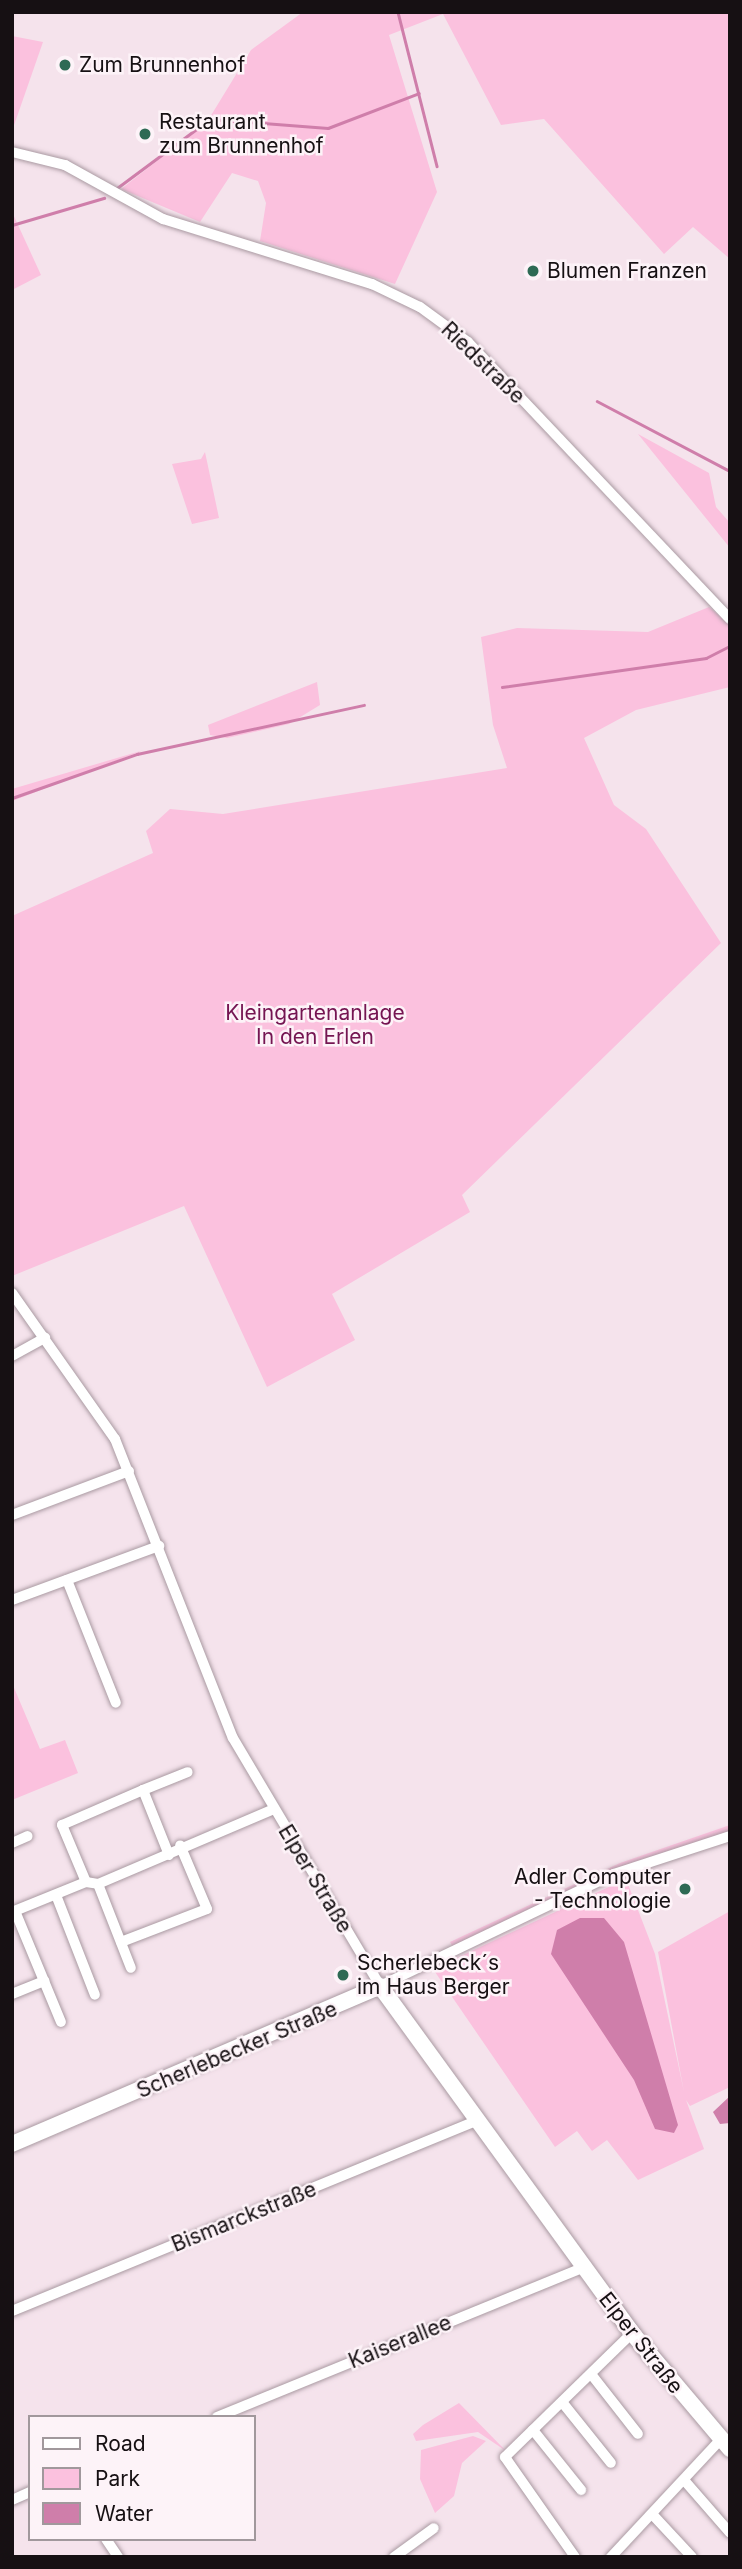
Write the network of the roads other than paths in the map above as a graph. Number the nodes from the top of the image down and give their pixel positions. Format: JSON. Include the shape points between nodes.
{"nodes":[{"id":1,"x":12,"y":152,"type":"edge"},
{"id":2,"x":730,"y":619,"type":"edge"},
{"id":3,"x":12,"y":1293,"type":"edge"},
{"id":4,"x":45,"y":1338,"type":"junction"},
{"id":5,"x":12,"y":1356,"type":"edge"},
{"id":6,"x":129,"y":1471,"type":"junction"},
{"id":7,"x":12,"y":1515,"type":"edge"},
{"id":8,"x":159,"y":1546,"type":"junction"},
{"id":9,"x":67,"y":1580,"type":"junction"},
{"id":10,"x":12,"y":1601,"type":"edge"},
{"id":11,"x":116,"y":1703,"type":"dead end"},
{"id":12,"x":188,"y":1772,"type":"dead end"},
{"id":13,"x":143,"y":1790,"type":"junction"},
{"id":14,"x":274,"y":1809,"type":"junction"},
{"id":15,"x":28,"y":1836,"type":"dead end"},
{"id":16,"x":730,"y":1836,"type":"edge"},
{"id":17,"x":12,"y":1843,"type":"edge"},
{"id":18,"x":180,"y":1845,"type":"junction"},
{"id":19,"x":169,"y":1855,"type":"junction"},
{"id":20,"x":86,"y":1882,"type":"junction"},
{"id":21,"x":98,"y":1884,"type":"junction"},
{"id":22,"x":56,"y":1895,"type":"junction"},
{"id":23,"x":13,"y":1912,"type":"edge"},
{"id":24,"x":121,"y":1942,"type":"junction"},
{"id":25,"x":131,"y":1968,"type":"dead end"},
{"id":26,"x":44,"y":1981,"type":"junction"},
{"id":27,"x":380,"y":1986,"type":"junction"},
{"id":28,"x":12,"y":1994,"type":"edge"},
{"id":29,"x":95,"y":1995,"type":"dead end"},
{"id":30,"x":61,"y":2022,"type":"dead end"},
{"id":31,"x":476,"y":2121,"type":"junction"},
{"id":32,"x":12,"y":2144,"type":"edge"},
{"id":33,"x":583,"y":2268,"type":"junction"},
{"id":34,"x":12,"y":2311,"type":"edge"},
{"id":35,"x":632,"y":2333,"type":"junction"},
{"id":36,"x":591,"y":2374,"type":"junction"},
{"id":37,"x":562,"y":2402,"type":"junction"},
{"id":38,"x":222,"y":2415,"type":"edge"},
{"id":39,"x":533,"y":2430,"type":"junction"},
{"id":40,"x":638,"y":2434,"type":"dead end"},
{"id":41,"x":725,"y":2444,"type":"edge"},
{"id":42,"x":611,"y":2463,"type":"dead end"},
{"id":43,"x":684,"y":2480,"type":"junction"},
{"id":44,"x":581,"y":2490,"type":"dead end"},
{"id":45,"x":28,"y":2493,"type":"edge"},
{"id":46,"x":12,"y":2500,"type":"edge"},
{"id":47,"x":652,"y":2514,"type":"junction"},
{"id":48,"x":434,"y":2528,"type":"dead end"},
{"id":49,"x":730,"y":2533,"type":"edge"},
{"id":50,"x":107,"y":2541,"type":"edge"},
{"id":51,"x":621,"y":2547,"type":"junction"},
{"id":52,"x":118,"y":2557,"type":"edge"},
{"id":53,"x":394,"y":2557,"type":"edge"},
{"id":54,"x":575,"y":2557,"type":"edge"},
{"id":55,"x":611,"y":2557,"type":"edge"},
{"id":56,"x":631,"y":2557,"type":"edge"},
{"id":57,"x":692,"y":2557,"type":"edge"}],
"edges":[{"from":1,"to":2,"type":"street","name":"Riedstraße","via":[[65,165],[163,219],[372,284],[420,307],[468,342]]},
{"from":3,"to":4,"type":"street","name":"Elper Straße"},
{"from":4,"to":5,"type":"street"},
{"from":4,"to":6,"type":"street","name":"Elper Straße","via":[[115,1440]]},
{"from":6,"to":7,"type":"street"},
{"from":6,"to":8,"type":"street","name":"Elper Straße"},
{"from":8,"to":9,"type":"street"},
{"from":8,"to":14,"type":"street","name":"Elper Straße","via":[[233,1738]]},
{"from":9,"to":10,"type":"street"},
{"from":9,"to":11,"type":"street"},
{"from":12,"to":13,"type":"street"},
{"from":13,"to":19,"type":"street"},
{"from":13,"to":20,"type":"street","via":[[62,1825]]},
{"from":14,"to":18,"type":"street"},
{"from":14,"to":27,"type":"street","name":"Elper Straße"},
{"from":15,"to":17,"type":"street"},
{"from":16,"to":27,"type":"street","name":"Scherlebecker Straße","via":[[614,1874]]},
{"from":18,"to":19,"type":"street"},
{"from":18,"to":24,"type":"street","via":[[206,1909]]},
{"from":19,"to":21,"type":"street"},
{"from":20,"to":21,"type":"street"},
{"from":20,"to":22,"type":"street"},
{"from":21,"to":24,"type":"street"},
{"from":22,"to":23,"type":"street"},
{"from":22,"to":29,"type":"street"},
{"from":23,"to":26,"type":"street"},
{"from":24,"to":25,"type":"street"},
{"from":26,"to":28,"type":"street"},
{"from":26,"to":30,"type":"street"},
{"from":27,"to":31,"type":"street","name":"Elper Straße"},
{"from":27,"to":32,"type":"street","name":"Scherlebecker Straße"},
{"from":31,"to":33,"type":"street","name":"Elper Straße"},
{"from":31,"to":34,"type":"street","name":"Bismarckstraße"},
{"from":33,"to":35,"type":"street","name":"Elper Straße"},
{"from":33,"to":38,"type":"street","name":"Kaiserallee"},
{"from":35,"to":36,"type":"street"},
{"from":35,"to":41,"type":"street","name":"Elper Straße"},
{"from":36,"to":37,"type":"street"},
{"from":36,"to":40,"type":"street"},
{"from":37,"to":39,"type":"street"},
{"from":37,"to":42,"type":"street"},
{"from":39,"to":44,"type":"street"},
{"from":39,"to":54,"type":"street","via":[[505,2456]]},
{"from":41,"to":43,"type":"street"},
{"from":43,"to":47,"type":"street"},
{"from":43,"to":49,"type":"street"},
{"from":45,"to":46,"type":"street"},
{"from":47,"to":51,"type":"street"},
{"from":47,"to":57,"type":"street"},
{"from":48,"to":53,"type":"street"},
{"from":50,"to":52,"type":"street"},
{"from":51,"to":55,"type":"street"},
{"from":51,"to":56,"type":"street"}]}
